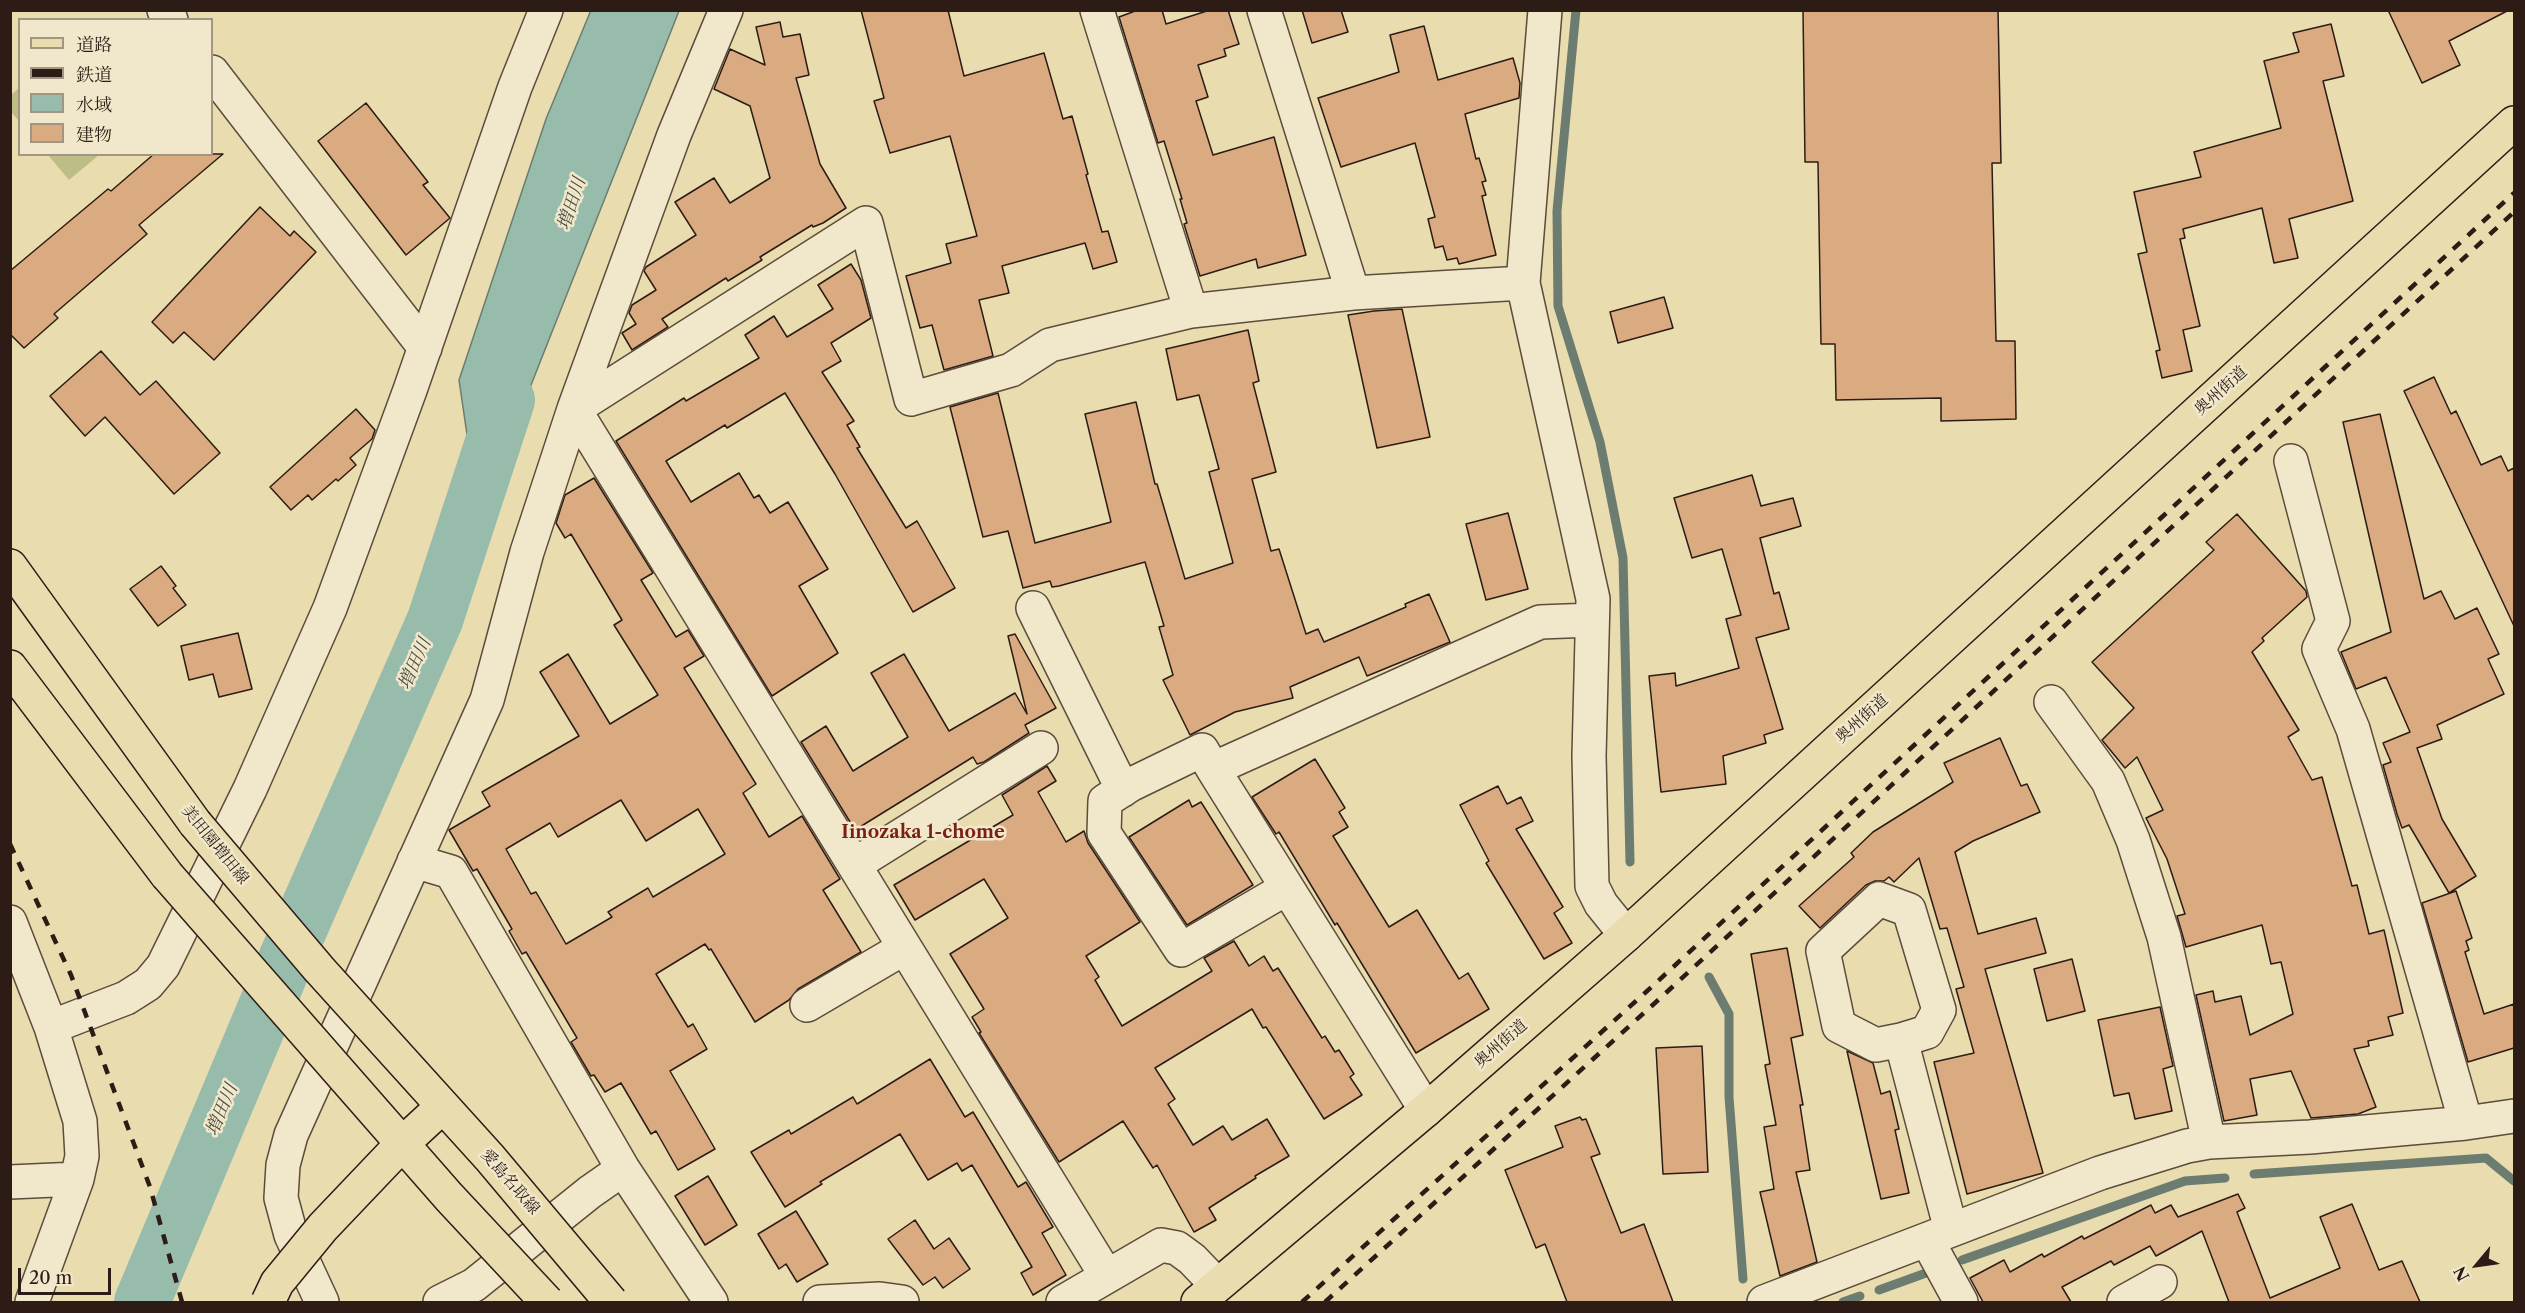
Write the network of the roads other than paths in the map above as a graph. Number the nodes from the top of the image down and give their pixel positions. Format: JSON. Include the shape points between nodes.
{"nodes":[{"id":1,"x":546,"y":10,"type":"edge"},
{"id":2,"x":726,"y":10,"type":"edge"},
{"id":3,"x":1097,"y":10,"type":"edge"},
{"id":4,"x":1264,"y":10,"type":"edge"},
{"id":5,"x":1545,"y":10,"type":"edge"},
{"id":6,"x":213,"y":73,"type":"edge"},
{"id":7,"x":2514,"y":123,"type":"edge"},
{"id":8,"x":1523,"y":283,"type":"junction"},
{"id":9,"x":1353,"y":293,"type":"junction"},
{"id":10,"x":1191,"y":311,"type":"junction"},
{"id":11,"x":424,"y":348,"type":"junction"},
{"id":12,"x":574,"y":409,"type":"junction"},
{"id":13,"x":2291,"y":461,"type":"dead end"},
{"id":14,"x":10,"y":566,"type":"edge"},
{"id":15,"x":1033,"y":608,"type":"dead end"},
{"id":16,"x":1592,"y":620,"type":"junction"},
{"id":17,"x":10,"y":667,"type":"edge"},
{"id":18,"x":2051,"y":702,"type":"dead end"},
{"id":19,"x":1041,"y":748,"type":"dead end"},
{"id":20,"x":1213,"y":769,"type":"junction"},
{"id":21,"x":1123,"y":790,"type":"junction"},
{"id":22,"x":414,"y":861,"type":"junction"},
{"id":23,"x":854,"y":865,"type":"junction"},
{"id":24,"x":1287,"y":888,"type":"junction"},
{"id":25,"x":10,"y":922,"type":"edge"},
{"id":26,"x":1626,"y":935,"type":"junction"},
{"id":27,"x":904,"y":948,"type":"junction"},
{"id":28,"x":807,"y":1005,"type":"dead end"},
{"id":29,"x":51,"y":1027,"type":"junction"},
{"id":30,"x":1901,"y":1040,"type":"dead end"},
{"id":31,"x":443,"y":1106,"type":"junction"},
{"id":32,"x":1426,"y":1110,"type":"junction"},
{"id":33,"x":2514,"y":1116,"type":"edge"},
{"id":34,"x":2466,"y":1123,"type":"junction"},
{"id":35,"x":2209,"y":1142,"type":"junction"},
{"id":36,"x":402,"y":1144,"type":"junction"},
{"id":37,"x":623,"y":1169,"type":"junction"},
{"id":38,"x":77,"y":1179,"type":"junction"},
{"id":39,"x":10,"y":1182,"type":"edge"},
{"id":40,"x":1939,"y":1235,"type":"junction"},
{"id":41,"x":1106,"y":1275,"type":"junction"},
{"id":42,"x":2160,"y":1282,"type":"dead end"},
{"id":43,"x":1208,"y":1294,"type":"edge"},
{"id":44,"x":32,"y":1302,"type":"edge"},
{"id":45,"x":268,"y":1302,"type":"edge"},
{"id":46,"x":322,"y":1302,"type":"edge"},
{"id":47,"x":440,"y":1302,"type":"edge"},
{"id":48,"x":547,"y":1302,"type":"edge"},
{"id":49,"x":611,"y":1302,"type":"edge"},
{"id":50,"x":711,"y":1302,"type":"edge"},
{"id":51,"x":820,"y":1302,"type":"edge"},
{"id":52,"x":902,"y":1302,"type":"edge"},
{"id":53,"x":1063,"y":1302,"type":"edge"},
{"id":54,"x":1764,"y":1302,"type":"edge"},
{"id":55,"x":1961,"y":1302,"type":"edge"},
{"id":56,"x":2124,"y":1302,"type":"edge"}],
"edges":[{"from":1,"to":11,"type":"street","via":[[515,87]]},
{"from":2,"to":12,"type":"street","via":[[674,135]]},
{"from":3,"to":10,"type":"street"},
{"from":4,"to":9,"type":"street"},
{"from":5,"to":8,"type":"street"},
{"from":6,"to":11,"type":"street"},
{"from":7,"to":26,"type":"main road","name":"奥州街道"},
{"from":8,"to":9,"type":"street"},
{"from":8,"to":16,"type":"street","via":[[1593,599]]},
{"from":9,"to":10,"type":"street"},
{"from":10,"to":12,"type":"street","via":[[1050,345],[1011,370],[911,399],[866,223]]},
{"from":11,"to":29,"type":"street","via":[[330,608],[250,789],[163,966],[148,984],[126,998]]},
{"from":12,"to":22,"type":"street","via":[[527,552],[487,700]]},
{"from":12,"to":23,"type":"street"},
{"from":13,"to":34,"type":"street","via":[[2333,621],[2319,649],[2353,729]]},
{"from":14,"to":31,"type":"main road","name":"美田園増田線","bridge":true,"via":[[195,823]]},
{"from":15,"to":21,"type":"street"},
{"from":16,"to":20,"type":"street","via":[[1540,622]]},
{"from":16,"to":26,"type":"street","via":[[1592,886]]},
{"from":17,"to":36,"type":"main road","bridge":true,"via":[[167,875]]},
{"from":18,"to":35,"type":"street","via":[[2108,781],[2133,840],[2164,938]]},
{"from":19,"to":23,"type":"street"},
{"from":20,"to":21,"type":"street","via":[[1202,750]]},
{"from":20,"to":24,"type":"street"},
{"from":21,"to":24,"type":"street","via":[[1105,801],[1104,833],[1181,950]]},
{"from":22,"to":37,"type":"street","via":[[451,872]]},
{"from":22,"to":46,"type":"street","via":[[291,1135],[283,1165],[281,1198],[291,1235]]},
{"from":23,"to":27,"type":"street"},
{"from":24,"to":32,"type":"street"},
{"from":25,"to":29,"type":"street"},
{"from":26,"to":32,"type":"main road","name":"奥州街道"},
{"from":27,"to":28,"type":"street"},
{"from":27,"to":41,"type":"street"},
{"from":29,"to":38,"type":"street","via":[[80,1121],[82,1156]]},
{"from":30,"to":40,"type":"street"},
{"from":31,"to":36,"type":"main road","bridge":true},
{"from":31,"to":49,"type":"main road","name":"愛島名取線","bridge":true},
{"from":32,"to":43,"type":"main road","name":"奥州街道"},
{"from":33,"to":34,"type":"street"},
{"from":34,"to":35,"type":"street"},
{"from":35,"to":40,"type":"street","via":[[2100,1173]]},
{"from":36,"to":45,"type":"main road","bridge":true,"via":[[323,1227],[277,1283]]},
{"from":36,"to":48,"type":"main road","bridge":true},
{"from":37,"to":47,"type":"street","via":[[474,1285]]},
{"from":37,"to":50,"type":"street"},
{"from":38,"to":39,"type":"street"},
{"from":38,"to":44,"type":"street"},
{"from":40,"to":54,"type":"street"},
{"from":40,"to":55,"type":"street"},
{"from":41,"to":43,"type":"street","via":[[1161,1245],[1177,1248],[1192,1258]]},
{"from":41,"to":53,"type":"street"},
{"from":42,"to":56,"type":"street"},
{"from":51,"to":52,"type":"street"}]}
